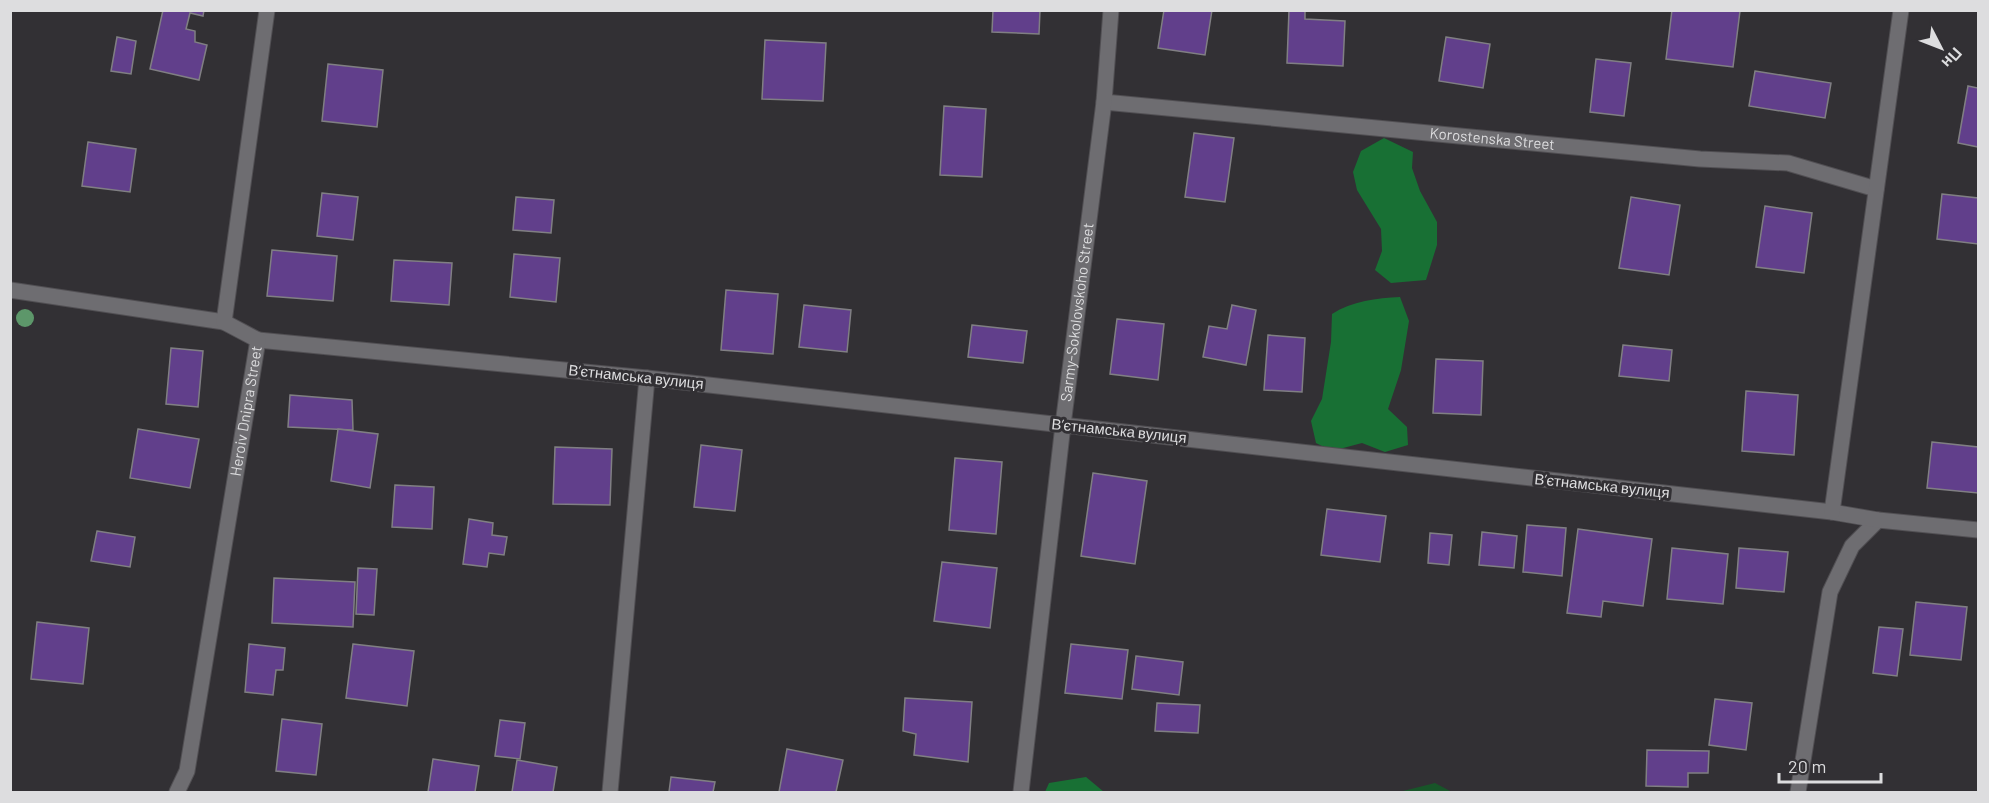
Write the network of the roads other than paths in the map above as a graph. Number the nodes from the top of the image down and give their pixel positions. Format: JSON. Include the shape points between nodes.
{"nodes":[{"id":1,"x":267,"y":10,"type":"edge"},
{"id":2,"x":1111,"y":10,"type":"edge"},
{"id":3,"x":1901,"y":10,"type":"edge"},
{"id":4,"x":1104,"y":102,"type":"junction"},
{"id":5,"x":1876,"y":189,"type":"junction"},
{"id":6,"x":10,"y":290,"type":"edge"},
{"id":7,"x":224,"y":322,"type":"junction"},
{"id":8,"x":258,"y":340,"type":"junction"},
{"id":9,"x":647,"y":378,"type":"junction"},
{"id":10,"x":1063,"y":425,"type":"junction"},
{"id":11,"x":1832,"y":512,"type":"junction"},
{"id":12,"x":1878,"y":520,"type":"junction"},
{"id":13,"x":1978,"y":530,"type":"edge"},
{"id":14,"x":187,"y":771,"type":"junction"},
{"id":15,"x":177,"y":792,"type":"edge"},
{"id":16,"x":188,"y":792,"type":"edge"},
{"id":17,"x":610,"y":792,"type":"edge"},
{"id":18,"x":1021,"y":792,"type":"edge"},
{"id":19,"x":1798,"y":792,"type":"edge"}],
"edges":[{"from":1,"to":7,"type":"street"},
{"from":2,"to":4,"type":"street","name":"Sarmy-Sokolovskoho Street"},
{"from":3,"to":5,"type":"street"},
{"from":4,"to":5,"type":"street","name":"Korostenska Street","via":[[1788,164]]},
{"from":4,"to":10,"type":"street","name":"Sarmy-Sokolovskoho Street"},
{"from":5,"to":11,"type":"street"},
{"from":6,"to":7,"type":"street","name":"Heroiv Dnipra Street"},
{"from":7,"to":8,"type":"street","name":"Heroiv Dnipra Street"},
{"from":8,"to":9,"type":"street","name":"Вʼєтнамська вулиця"},
{"from":8,"to":14,"type":"street","name":"Heroiv Dnipra Street"},
{"from":9,"to":10,"type":"street","name":"Вʼєтнамська вулиця"},
{"from":9,"to":17,"type":"street"},
{"from":10,"to":11,"type":"street","name":"Вʼєтнамська вулиця"},
{"from":10,"to":18,"type":"street","name":"Sarmy-Sokolovskoho Street"},
{"from":11,"to":12,"type":"street","name":"Вʼєтнамська вулиця"},
{"from":12,"to":13,"type":"street","name":"Вʼєтнамська вулиця"},
{"from":12,"to":19,"type":"street","via":[[1852,546],[1830,592]]},
{"from":14,"to":15,"type":"street","name":"Heroiv Dnipra Street"},
{"from":14,"to":16,"type":"street"}]}
